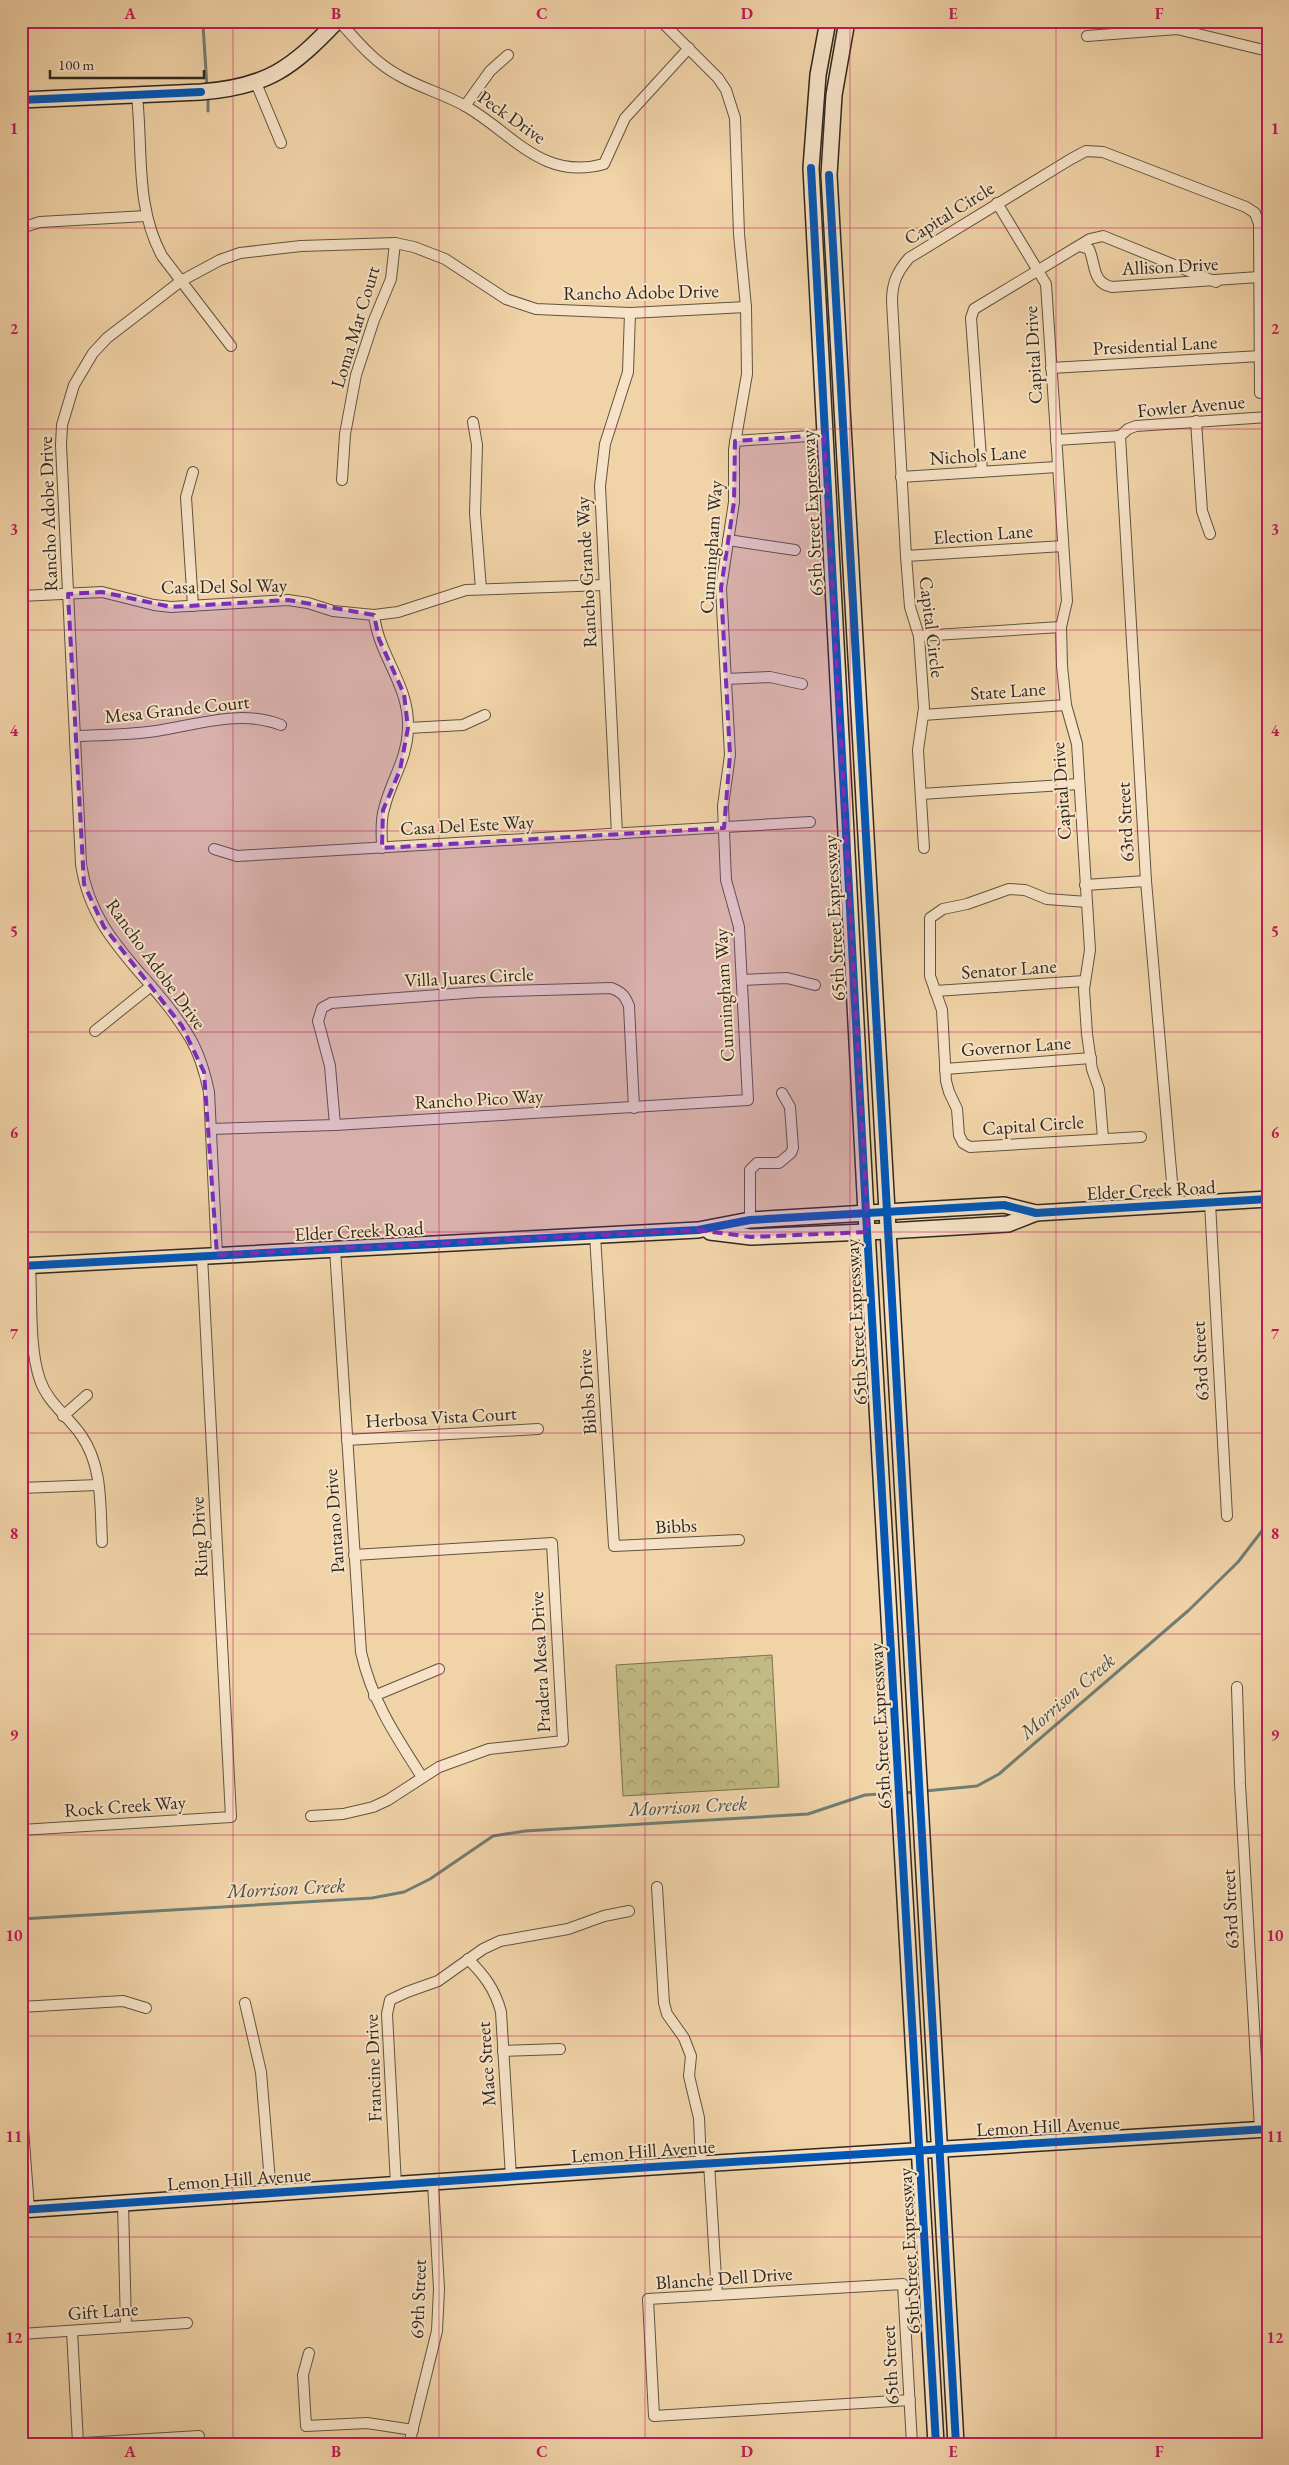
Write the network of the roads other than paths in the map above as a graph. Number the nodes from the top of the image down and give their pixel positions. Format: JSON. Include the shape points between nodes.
{"nodes":[{"id":1,"x":338,"y":21,"type":"edge"},
{"id":2,"x":661,"y":21,"type":"edge"},
{"id":3,"x":828,"y":21,"type":"edge"},
{"id":4,"x":847,"y":21,"type":"edge"},
{"id":5,"x":1087,"y":36,"type":"dead end"},
{"id":6,"x":689,"y":48,"type":"junction"},
{"id":7,"x":1268,"y":51,"type":"edge"},
{"id":8,"x":508,"y":55,"type":"dead end"},
{"id":9,"x":256,"y":83,"type":"junction"},
{"id":10,"x":137,"y":96,"type":"junction"},
{"id":11,"x":21,"y":100,"type":"edge"},
{"id":12,"x":465,"y":106,"type":"junction"},
{"id":13,"x":281,"y":143,"type":"dead end"},
{"id":14,"x":997,"y":203,"type":"junction"},
{"id":15,"x":146,"y":216,"type":"junction"},
{"id":16,"x":21,"y":228,"type":"edge"},
{"id":17,"x":395,"y":243,"type":"junction"},
{"id":18,"x":1080,"y":246,"type":"junction"},
{"id":19,"x":1036,"y":271,"type":"junction"},
{"id":20,"x":1259,"y":277,"type":"junction"},
{"id":21,"x":181,"y":281,"type":"junction"},
{"id":22,"x":1216,"y":282,"type":"junction"},
{"id":23,"x":746,"y":307,"type":"junction"},
{"id":24,"x":630,"y":314,"type":"junction"},
{"id":25,"x":231,"y":346,"type":"dead end"},
{"id":26,"x":1261,"y":356,"type":"junction"},
{"id":27,"x":1051,"y":368,"type":"junction"},
{"id":28,"x":1260,"y":393,"type":"dead end"},
{"id":29,"x":1268,"y":417,"type":"edge"},
{"id":30,"x":1196,"y":421,"type":"junction"},
{"id":31,"x":473,"y":422,"type":"dead end"},
{"id":32,"x":824,"y":435,"type":"junction"},
{"id":33,"x":1120,"y":436,"type":"junction"},
{"id":34,"x":1056,"y":440,"type":"junction"},
{"id":35,"x":735,"y":441,"type":"junction"},
{"id":36,"x":1058,"y":467,"type":"junction"},
{"id":37,"x":192,"y":472,"type":"dead end"},
{"id":38,"x":982,"y":472,"type":"junction"},
{"id":39,"x":901,"y":477,"type":"junction"},
{"id":40,"x":342,"y":480,"type":"dead end"},
{"id":41,"x":1210,"y":534,"type":"dead end"},
{"id":42,"x":728,"y":540,"type":"junction"},
{"id":43,"x":1063,"y":546,"type":"junction"},
{"id":44,"x":795,"y":550,"type":"dead end"},
{"id":45,"x":906,"y":556,"type":"junction"},
{"id":46,"x":605,"y":585,"type":"junction"},
{"id":47,"x":481,"y":589,"type":"junction"},
{"id":48,"x":68,"y":594,"type":"junction"},
{"id":49,"x":21,"y":596,"type":"edge"},
{"id":50,"x":193,"y":606,"type":"junction"},
{"id":51,"x":374,"y":615,"type":"junction"},
{"id":52,"x":1062,"y":627,"type":"junction"},
{"id":53,"x":919,"y":636,"type":"junction"},
{"id":54,"x":726,"y":679,"type":"junction"},
{"id":55,"x":802,"y":684,"type":"dead end"},
{"id":56,"x":1066,"y":705,"type":"junction"},
{"id":57,"x":486,"y":715,"type":"dead end"},
{"id":58,"x":922,"y":715,"type":"junction"},
{"id":59,"x":281,"y":725,"type":"dead end"},
{"id":60,"x":408,"y":728,"type":"junction"},
{"id":61,"x":75,"y":736,"type":"junction"},
{"id":62,"x":1078,"y":784,"type":"junction"},
{"id":63,"x":921,"y":794,"type":"junction"},
{"id":64,"x":810,"y":822,"type":"dead end"},
{"id":65,"x":724,"y":828,"type":"junction"},
{"id":66,"x":617,"y":834,"type":"junction"},
{"id":67,"x":382,"y":848,"type":"junction"},
{"id":68,"x":924,"y":848,"type":"dead end"},
{"id":69,"x":214,"y":849,"type":"dead end"},
{"id":70,"x":1146,"y":881,"type":"junction"},
{"id":71,"x":1086,"y":885,"type":"junction"},
{"id":72,"x":1087,"y":902,"type":"junction"},
{"id":73,"x":742,"y":980,"type":"junction"},
{"id":74,"x":1086,"y":980,"type":"junction"},
{"id":75,"x":815,"y":985,"type":"dead end"},
{"id":76,"x":151,"y":986,"type":"junction"},
{"id":77,"x":935,"y":992,"type":"junction"},
{"id":78,"x":95,"y":1031,"type":"dead end"},
{"id":79,"x":1091,"y":1058,"type":"junction"},
{"id":80,"x":945,"y":1069,"type":"junction"},
{"id":81,"x":782,"y":1093,"type":"dead end"},
{"id":82,"x":748,"y":1100,"type":"joint"},
{"id":83,"x":634,"y":1108,"type":"junction"},
{"id":84,"x":335,"y":1125,"type":"junction"},
{"id":85,"x":211,"y":1129,"type":"junction"},
{"id":86,"x":1141,"y":1137,"type":"dead end"},
{"id":87,"x":1103,"y":1138,"type":"junction"},
{"id":88,"x":1268,"y":1199,"type":"edge"},
{"id":89,"x":1210,"y":1203,"type":"junction"},
{"id":90,"x":1174,"y":1205,"type":"junction"},
{"id":91,"x":886,"y":1211,"type":"junction"},
{"id":92,"x":866,"y":1212,"type":"junction"},
{"id":93,"x":1036,"y":1213,"type":"junction"},
{"id":94,"x":750,"y":1220,"type":"junction"},
{"id":95,"x":698,"y":1230,"type":"junction"},
{"id":96,"x":888,"y":1231,"type":"junction"},
{"id":97,"x":868,"y":1232,"type":"junction"},
{"id":98,"x":595,"y":1235,"type":"junction"},
{"id":99,"x":335,"y":1249,"type":"junction"},
{"id":100,"x":217,"y":1255,"type":"junction"},
{"id":101,"x":202,"y":1256,"type":"junction"},
{"id":102,"x":26,"y":1266,"type":"edge"},
{"id":103,"x":87,"y":1395,"type":"dead end"},
{"id":104,"x":63,"y":1416,"type":"junction"},
{"id":105,"x":538,"y":1429,"type":"dead end"},
{"id":106,"x":347,"y":1440,"type":"junction"},
{"id":107,"x":98,"y":1485,"type":"junction"},
{"id":108,"x":21,"y":1488,"type":"edge"},
{"id":109,"x":1227,"y":1516,"type":"dead end"},
{"id":110,"x":739,"y":1540,"type":"dead end"},
{"id":111,"x":102,"y":1542,"type":"dead end"},
{"id":112,"x":614,"y":1546,"type":"joint"},
{"id":113,"x":354,"y":1555,"type":"junction"},
{"id":114,"x":439,"y":1669,"type":"dead end"},
{"id":115,"x":1237,"y":1687,"type":"dead end"},
{"id":116,"x":374,"y":1696,"type":"junction"},
{"id":117,"x":422,"y":1777,"type":"junction"},
{"id":118,"x":311,"y":1816,"type":"dead end"},
{"id":119,"x":231,"y":1817,"type":"joint"},
{"id":120,"x":21,"y":1830,"type":"edge"},
{"id":121,"x":657,"y":1887,"type":"dead end"},
{"id":122,"x":629,"y":1911,"type":"dead end"},
{"id":123,"x":468,"y":1959,"type":"junction"},
{"id":124,"x":245,"y":2003,"type":"dead end"},
{"id":125,"x":21,"y":2007,"type":"edge"},
{"id":126,"x":146,"y":2008,"type":"dead end"},
{"id":127,"x":560,"y":2049,"type":"dead end"},
{"id":128,"x":503,"y":2052,"type":"junction"},
{"id":129,"x":21,"y":2102,"type":"edge"},
{"id":130,"x":1264,"y":2129,"type":"edge"},
{"id":131,"x":940,"y":2149,"type":"junction"},
{"id":132,"x":920,"y":2150,"type":"junction"},
{"id":133,"x":705,"y":2163,"type":"junction"},
{"id":134,"x":511,"y":2177,"type":"junction"},
{"id":135,"x":433,"y":2183,"type":"junction"},
{"id":136,"x":396,"y":2185,"type":"junction"},
{"id":137,"x":271,"y":2194,"type":"junction"},
{"id":138,"x":123,"y":2203,"type":"junction"},
{"id":139,"x":25,"y":2210,"type":"edge"},
{"id":140,"x":903,"y":2284,"type":"joint"},
{"id":141,"x":717,"y":2295,"type":"junction"},
{"id":142,"x":187,"y":2323,"type":"dead end"},
{"id":143,"x":126,"y":2327,"type":"junction"},
{"id":144,"x":72,"y":2331,"type":"junction"},
{"id":145,"x":21,"y":2334,"type":"edge"},
{"id":146,"x":309,"y":2353,"type":"dead end"},
{"id":147,"x":910,"y":2400,"type":"junction"},
{"id":148,"x":413,"y":2430,"type":"junction"},
{"id":149,"x":198,"y":2436,"type":"dead end"},
{"id":150,"x":142,"y":2441,"type":"edge"},
{"id":151,"x":78,"y":2443,"type":"edge"},
{"id":152,"x":67,"y":2444,"type":"edge"},
{"id":153,"x":409,"y":2444,"type":"edge"},
{"id":154,"x":912,"y":2444,"type":"edge"},
{"id":155,"x":936,"y":2444,"type":"edge"},
{"id":156,"x":956,"y":2444,"type":"edge"}],
"edges":[{"from":1,"to":9,"type":"main road","via":[[295,63]]},
{"from":1,"to":12,"type":"street","name":"Peck Drive","via":[[390,71]]},
{"from":2,"to":6,"type":"street","name":"Cunningham Way"},
{"from":3,"to":32,"type":"main road","name":"65th Street Expressway","via":[[818,75],[811,168]]},
{"from":4,"to":91,"type":"main road","name":"65th Street Expressway","via":[[834,95],[829,175]]},
{"from":5,"to":7,"type":"street","via":[[1177,29]]},
{"from":6,"to":12,"type":"street","name":"Peck Drive","via":[[625,118],[604,164],[588,169],[562,166],[538,158]]},
{"from":6,"to":23,"type":"street","name":"Cunningham Way","via":[[722,84],[732,104]]},
{"from":8,"to":12,"type":"street","via":[[490,71]]},
{"from":9,"to":10,"type":"main road","via":[[228,90]]},
{"from":9,"to":13,"type":"street"},
{"from":10,"to":11,"type":"main road"},
{"from":10,"to":15,"type":"street"},
{"from":14,"to":19,"type":"street","name":"Capital Drive"},
{"from":14,"to":20,"type":"street","name":"Capital Circle","via":[[1086,151],[1103,152],[1246,206],[1255,213],[1259,224]]},
{"from":14,"to":39,"type":"street","name":"Capital Circle","via":[[909,258],[898,270],[892,285]]},
{"from":15,"to":16,"type":"street","via":[[40,222]]},
{"from":15,"to":21,"type":"street","via":[[162,256]]},
{"from":17,"to":21,"type":"street","name":"Rancho Adobe Drive","via":[[256,250],[220,260]]},
{"from":17,"to":24,"type":"street","name":"Rancho Adobe Drive","via":[[445,259],[489,290],[521,304],[557,311]]},
{"from":17,"to":40,"type":"street","name":"Loma Mar Court","via":[[391,279],[356,374],[345,434]]},
{"from":18,"to":19,"type":"street"},
{"from":18,"to":22,"type":"street","via":[[1090,238],[1103,236]]},
{"from":18,"to":22,"type":"street","name":"Allison Drive","via":[[1089,249],[1096,278],[1102,285]]},
{"from":19,"to":27,"type":"street","name":"Capital Drive","via":[[1046,284]]},
{"from":19,"to":38,"type":"street","via":[[974,309],[971,318]]},
{"from":20,"to":22,"type":"street","name":"Allison Drive"},
{"from":20,"to":26,"type":"street","name":"Capital Circle"},
{"from":21,"to":25,"type":"street"},
{"from":21,"to":48,"type":"street","name":"Rancho Adobe Drive","via":[[107,338],[82,370],[67,404],[61,445]]},
{"from":23,"to":24,"type":"street","name":"Rancho Adobe Drive"},
{"from":23,"to":35,"type":"street","name":"Cunningham Way","via":[[747,374]]},
{"from":24,"to":46,"type":"street","name":"Rancho Grande Way","via":[[628,372],[602,462],[600,486]]},
{"from":26,"to":27,"type":"street","name":"Presidential Lane"},
{"from":26,"to":28,"type":"street","name":"Capital Circle"},
{"from":27,"to":34,"type":"street","name":"Capital Drive"},
{"from":29,"to":30,"type":"street","name":"Fowler Avenue"},
{"from":30,"to":33,"type":"street","name":"Fowler Avenue","via":[[1136,426]]},
{"from":30,"to":41,"type":"street","via":[[1202,511]]},
{"from":31,"to":47,"type":"street","via":[[477,444],[475,513]]},
{"from":32,"to":35,"type":"street"},
{"from":32,"to":92,"type":"main road","name":"65th Street Expressway"},
{"from":33,"to":34,"type":"street"},
{"from":33,"to":70,"type":"street","name":"63rd Street"},
{"from":34,"to":36,"type":"street","name":"Capital Drive"},
{"from":35,"to":42,"type":"street","name":"Cunningham Way","via":[[734,502]]},
{"from":36,"to":38,"type":"street","name":"Nichols Lane"},
{"from":36,"to":43,"type":"street","name":"Capital Drive"},
{"from":37,"to":50,"type":"street","via":[[186,497]]},
{"from":38,"to":39,"type":"street","name":"Nichols Lane"},
{"from":39,"to":45,"type":"street","name":"Capital Circle"},
{"from":42,"to":44,"type":"street"},
{"from":42,"to":54,"type":"street","name":"Cunningham Way","via":[[721,588]]},
{"from":43,"to":45,"type":"street","name":"Election Lane"},
{"from":43,"to":52,"type":"street","name":"Capital Drive","via":[[1066,601]]},
{"from":45,"to":53,"type":"street","name":"Capital Circle","via":[[910,607]]},
{"from":46,"to":47,"type":"street","name":"Casa Del Sol Way"},
{"from":46,"to":66,"type":"street","name":"Rancho Grande Way"},
{"from":47,"to":51,"type":"street","name":"Casa Del Sol Way","via":[[448,594],[398,612]]},
{"from":48,"to":49,"type":"street","name":"Casa Del Sol Way"},
{"from":48,"to":50,"type":"street","name":"Casa Del Sol Way","via":[[102,592],[154,605]]},
{"from":48,"to":61,"type":"street","name":"Rancho Adobe Drive"},
{"from":50,"to":51,"type":"street","name":"Casa Del Sol Way","via":[[288,600],[353,614]]},
{"from":51,"to":60,"type":"street","via":[[379,639],[404,694]]},
{"from":52,"to":53,"type":"street"},
{"from":52,"to":56,"type":"street","name":"Capital Drive"},
{"from":53,"to":58,"type":"street","name":"Capital Circle"},
{"from":54,"to":55,"type":"street","via":[[770,677]]},
{"from":54,"to":65,"type":"street","name":"Cunningham Way","via":[[730,755],[723,806]]},
{"from":56,"to":58,"type":"street","name":"State Lane"},
{"from":56,"to":62,"type":"street","name":"Capital Drive","via":[[1076,736]]},
{"from":57,"to":60,"type":"street","via":[[463,725]]},
{"from":58,"to":63,"type":"street","name":"Capital Circle","via":[[918,750]]},
{"from":59,"to":61,"type":"street","name":"Mesa Grande Court","via":[[256,718],[201,722],[144,732]]},
{"from":60,"to":67,"type":"street","via":[[406,752],[383,810]]},
{"from":61,"to":76,"type":"street","name":"Rancho Adobe Drive","via":[[84,884],[104,928]]},
{"from":62,"to":63,"type":"street"},
{"from":62,"to":71,"type":"street","name":"Capital Drive"},
{"from":63,"to":68,"type":"street","name":"Capital Circle"},
{"from":64,"to":65,"type":"street","name":"Casa Del Este Way"},
{"from":65,"to":66,"type":"street","name":"Casa Del Este Way"},
{"from":65,"to":73,"type":"street","name":"Cunningham Way","via":[[726,880],[739,926]]},
{"from":66,"to":67,"type":"street","name":"Casa Del Este Way"},
{"from":67,"to":69,"type":"street","name":"Casa Del Este Way","via":[[237,856]]},
{"from":70,"to":71,"type":"street"},
{"from":70,"to":90,"type":"street","name":"63rd Street"},
{"from":71,"to":72,"type":"street","name":"Capital Drive"},
{"from":72,"to":74,"type":"street","name":"Capital Drive","via":[[1090,950]]},
{"from":72,"to":77,"type":"street","name":"Capital Circle","via":[[1047,899],[1025,890],[1009,889],[943,909],[930,918],[930,976]]},
{"from":73,"to":75,"type":"street","via":[[787,978]]},
{"from":73,"to":82,"type":"street","name":"Cunningham Way"},
{"from":74,"to":77,"type":"street","name":"Senator Lane"},
{"from":74,"to":79,"type":"street","name":"Capital Drive","via":[[1086,1025]]},
{"from":76,"to":78,"type":"street"},
{"from":76,"to":85,"type":"street","name":"Rancho Adobe Drive","via":[[182,1026],[198,1055],[209,1092]]},
{"from":77,"to":80,"type":"street","name":"Capital Circle","via":[[942,1010]]},
{"from":79,"to":80,"type":"street","name":"Governor Lane"},
{"from":79,"to":87,"type":"street","name":"Capital Drive","via":[[1099,1089]]},
{"from":80,"to":87,"type":"street","name":"Capital Circle","via":[[949,1092],[957,1109],[959,1135],[970,1147]]},
{"from":81,"to":94,"type":"street","via":[[790,1107],[792,1148],[785,1160],[776,1164],[757,1163],[750,1170]]},
{"from":82,"to":83,"type":"street","name":"Rancho Pico Way"},
{"from":83,"to":84,"type":"street","name":"Rancho Pico Way"},
{"from":83,"to":84,"type":"street","name":"Villa Juares Circle","via":[[629,1006],[625,996],[611,988],[478,992],[331,1004],[322,1008],[318,1021],[330,1066]]},
{"from":84,"to":85,"type":"street","name":"Rancho Pico Way"},
{"from":85,"to":100,"type":"street","name":"Rancho Adobe Drive"},
{"from":86,"to":87,"type":"street","name":"Capital Circle"},
{"from":88,"to":89,"type":"main road","name":"Elder Creek Road"},
{"from":89,"to":90,"type":"main road","name":"Elder Creek Road"},
{"from":89,"to":109,"type":"street","name":"63rd Street"},
{"from":90,"to":93,"type":"main road","name":"Elder Creek Road"},
{"from":91,"to":92,"type":"main road","name":"Elder Creek Road"},
{"from":91,"to":93,"type":"main road","name":"Elder Creek Road","via":[[1004,1205]]},
{"from":91,"to":96,"type":"main road","name":"65th Street Expressway"},
{"from":92,"to":94,"type":"main road","name":"Elder Creek Road"},
{"from":92,"to":97,"type":"main road","name":"65th Street Expressway"},
{"from":93,"to":96,"type":"main road","name":"Elder Creek Road","via":[[1008,1224]]},
{"from":94,"to":95,"type":"main road","name":"Elder Creek Road"},
{"from":95,"to":97,"type":"main road","name":"Elder Creek Road","via":[[751,1237]]},
{"from":95,"to":98,"type":"main road","name":"Elder Creek Road"},
{"from":96,"to":97,"type":"main road","name":"Elder Creek Road"},
{"from":96,"to":131,"type":"main road","name":"65th Street Expressway"},
{"from":97,"to":132,"type":"main road","name":"65th Street Expressway"},
{"from":98,"to":99,"type":"main road","name":"Elder Creek Road"},
{"from":98,"to":112,"type":"street","name":"Bibbs Drive"},
{"from":99,"to":100,"type":"main road","name":"Elder Creek Road"},
{"from":99,"to":106,"type":"street","name":"Pantano Drive"},
{"from":100,"to":101,"type":"main road","name":"Elder Creek Road"},
{"from":101,"to":102,"type":"main road","name":"Elder Creek Road"},
{"from":101,"to":119,"type":"street","name":"Ring Drive"},
{"from":102,"to":104,"type":"street","via":[[36,1367],[45,1391]]},
{"from":103,"to":104,"type":"street"},
{"from":104,"to":107,"type":"street","via":[[87,1445]]},
{"from":105,"to":106,"type":"street","name":"Herbosa Vista Court"},
{"from":106,"to":113,"type":"street","name":"Pantano Drive"},
{"from":107,"to":108,"type":"street"},
{"from":107,"to":111,"type":"street"},
{"from":110,"to":112,"type":"street","name":"Bibbs"},
{"from":113,"to":116,"type":"street","name":"Pantano Drive","via":[[361,1652]]},
{"from":113,"to":117,"type":"street","name":"Pradera Mesa Drive","via":[[552,1543],[563,1741],[489,1749],[462,1757]]},
{"from":114,"to":116,"type":"street"},
{"from":115,"to":130,"type":"street","name":"63rd Street","via":[[1240,1784]]},
{"from":116,"to":117,"type":"street","name":"Pantano Drive","via":[[385,1720]]},
{"from":117,"to":118,"type":"street","name":"Pradera Mesa Drive","via":[[373,1807],[343,1814]]},
{"from":119,"to":120,"type":"street","name":"Rock Creek Way"},
{"from":121,"to":133,"type":"street","via":[[664,2003],[691,2056],[688,2076],[699,2118]]},
{"from":122,"to":123,"type":"street","name":"Francine Drive","via":[[568,1929],[506,1939]]},
{"from":123,"to":128,"type":"street","name":"Mace Street","via":[[485,1976],[496,1996],[501,2012]]},
{"from":123,"to":136,"type":"street","name":"Francine Drive","via":[[438,1982],[390,2000],[386,2014]]},
{"from":124,"to":137,"type":"street","via":[[261,2072]]},
{"from":125,"to":126,"type":"street","via":[[123,2001]]},
{"from":127,"to":128,"type":"street"},
{"from":128,"to":134,"type":"street","name":"Mace Street"},
{"from":129,"to":139,"type":"street"},
{"from":130,"to":131,"type":"main road","name":"Lemon Hill Avenue"},
{"from":131,"to":132,"type":"main road","name":"Lemon Hill Avenue"},
{"from":131,"to":156,"type":"main road","name":"65th Street Expressway"},
{"from":132,"to":133,"type":"main road","name":"Lemon Hill Avenue"},
{"from":132,"to":155,"type":"main road","name":"65th Street Expressway"},
{"from":133,"to":134,"type":"main road","name":"Lemon Hill Avenue"},
{"from":133,"to":141,"type":"street"},
{"from":134,"to":135,"type":"main road","name":"Lemon Hill Avenue"},
{"from":135,"to":136,"type":"main road","name":"Lemon Hill Avenue"},
{"from":135,"to":148,"type":"street","name":"69th Street","via":[[438,2316]]},
{"from":136,"to":137,"type":"main road","name":"Lemon Hill Avenue"},
{"from":137,"to":138,"type":"main road","name":"Lemon Hill Avenue"},
{"from":138,"to":139,"type":"main road","name":"Lemon Hill Avenue"},
{"from":138,"to":143,"type":"street"},
{"from":140,"to":141,"type":"street","name":"Blanche Dell Drive"},
{"from":140,"to":147,"type":"street","name":"65th Street"},
{"from":141,"to":147,"type":"street","name":"Blanche Dell Drive","via":[[648,2299],[654,2416]]},
{"from":142,"to":143,"type":"street","name":"Gift Lane"},
{"from":143,"to":144,"type":"street","name":"Gift Lane"},
{"from":144,"to":145,"type":"street","name":"Gift Lane"},
{"from":144,"to":151,"type":"street"},
{"from":146,"to":148,"type":"street","via":[[303,2374],[306,2426],[367,2423]]},
{"from":147,"to":154,"type":"street","name":"65th Street"},
{"from":148,"to":153,"type":"street","name":"69th Street"},
{"from":149,"to":150,"type":"street"},
{"from":150,"to":151,"type":"street"},
{"from":151,"to":152,"type":"street"}]}
